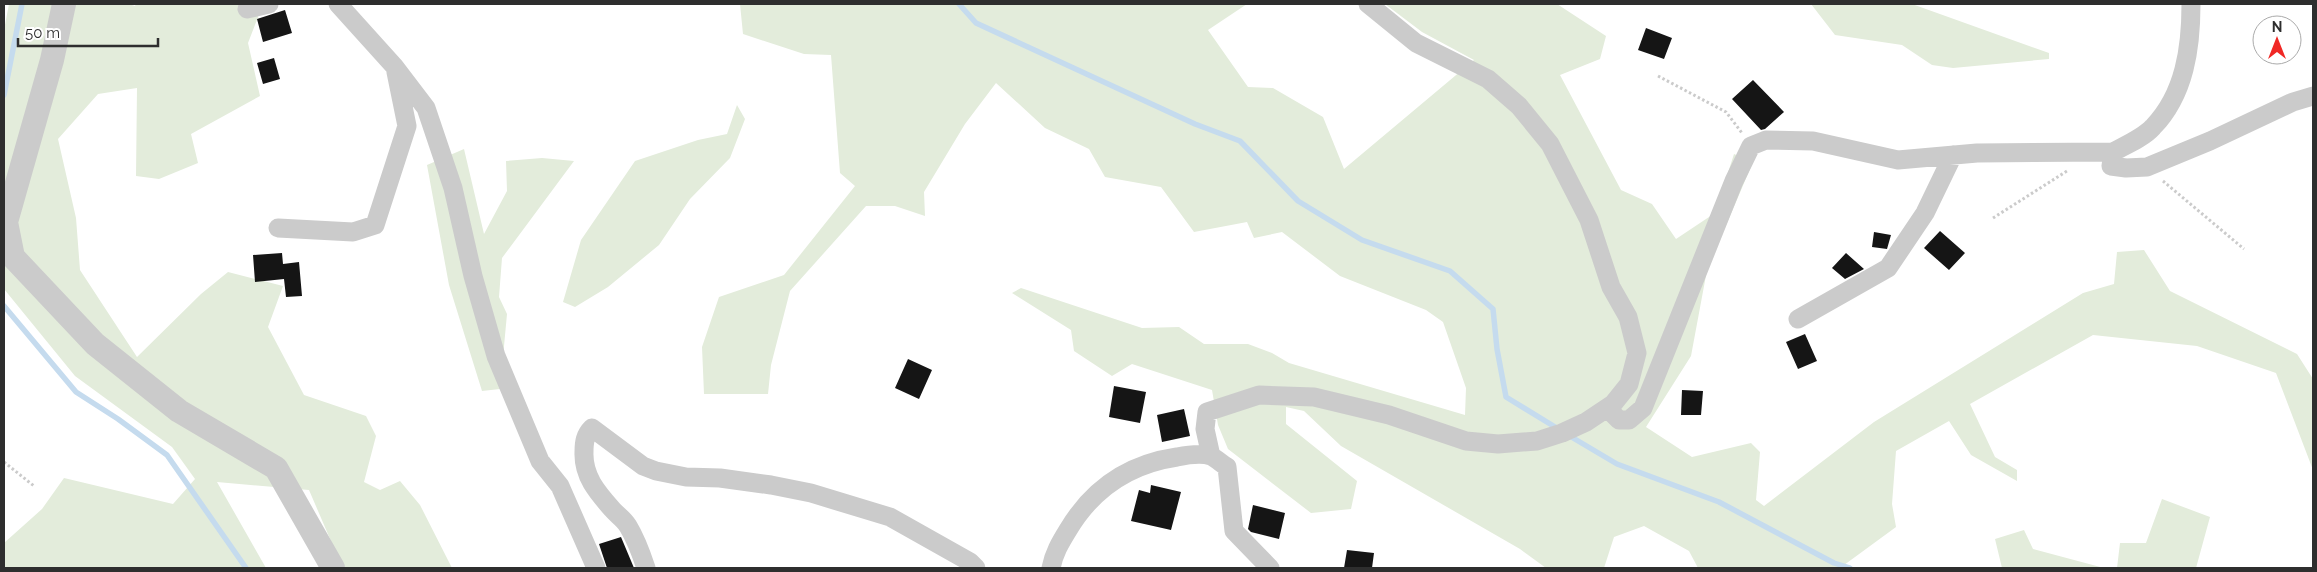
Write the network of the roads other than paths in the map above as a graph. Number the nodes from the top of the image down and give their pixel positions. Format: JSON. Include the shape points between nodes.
{"nodes":[{"id":1,"x":64,"y":4,"type":"edge"},
{"id":2,"x":269,"y":4,"type":"edge"},
{"id":3,"x":338,"y":4,"type":"edge"},
{"id":4,"x":1368,"y":4,"type":"edge"},
{"id":5,"x":2191,"y":4,"type":"edge"},
{"id":6,"x":247,"y":9,"type":"dead end"},
{"id":7,"x":394,"y":66,"type":"junction"},
{"id":8,"x":2313,"y":96,"type":"edge"},
{"id":9,"x":2105,"y":152,"type":"junction"},
{"id":10,"x":1953,"y":155,"type":"junction"},
{"id":11,"x":278,"y":228,"type":"dead end"},
{"id":12,"x":1798,"y":320,"type":"dead end"},
{"id":13,"x":1607,"y":408,"type":"junction"},
{"id":14,"x":1211,"y":456,"type":"junction"},
{"id":15,"x":332,"y":568,"type":"edge"},
{"id":16,"x":596,"y":568,"type":"edge"},
{"id":17,"x":646,"y":568,"type":"edge"},
{"id":18,"x":976,"y":568,"type":"edge"},
{"id":19,"x":1052,"y":568,"type":"edge"},
{"id":20,"x":1270,"y":568,"type":"edge"}],
"edges":[{"from":1,"to":15,"type":"street","via":[[52,60],[6,222],[13,257],[95,344],[180,410],[276,468]]},
{"from":2,"to":6,"type":"street"},
{"from":3,"to":7,"type":"street"},
{"from":4,"to":13,"type":"street","via":[[1416,44],[1488,79],[1519,106],[1550,144],[1589,220],[1611,286],[1628,317],[1637,353],[1629,384]]},
{"from":5,"to":9,"type":"street","via":[[2191,37],[2183,78],[2173,99],[2153,128],[2133,142]]},
{"from":7,"to":11,"type":"street","via":[[407,126],[375,225],[353,232]]},
{"from":7,"to":16,"type":"street","via":[[426,108],[453,188],[496,356],[540,462],[560,486]]},
{"from":8,"to":9,"type":"street","via":[[2147,168],[2111,166]]},
{"from":9,"to":10,"type":"street"},
{"from":10,"to":12,"type":"street","via":[[1925,214],[1888,268]]},
{"from":10,"to":13,"type":"street","via":[[1898,160],[1813,141],[1766,140],[1751,146],[1730,190],[1643,408],[1629,420],[1619,420]]},
{"from":13,"to":14,"type":"street","via":[[1586,422],[1546,439],[1498,444],[1466,441],[1389,415],[1314,397],[1259,395],[1207,412],[1205,429]]},
{"from":14,"to":19,"type":"street","via":[[1188,455],[1160,460],[1126,473],[1093,495],[1053,555]]},
{"from":14,"to":20,"type":"street","via":[[1227,467],[1234,531]]},
{"from":17,"to":18,"type":"street","via":[[627,524],[588,479],[583,463],[584,443],[592,428],[643,466],[656,471],[771,485],[890,517]]}]}
